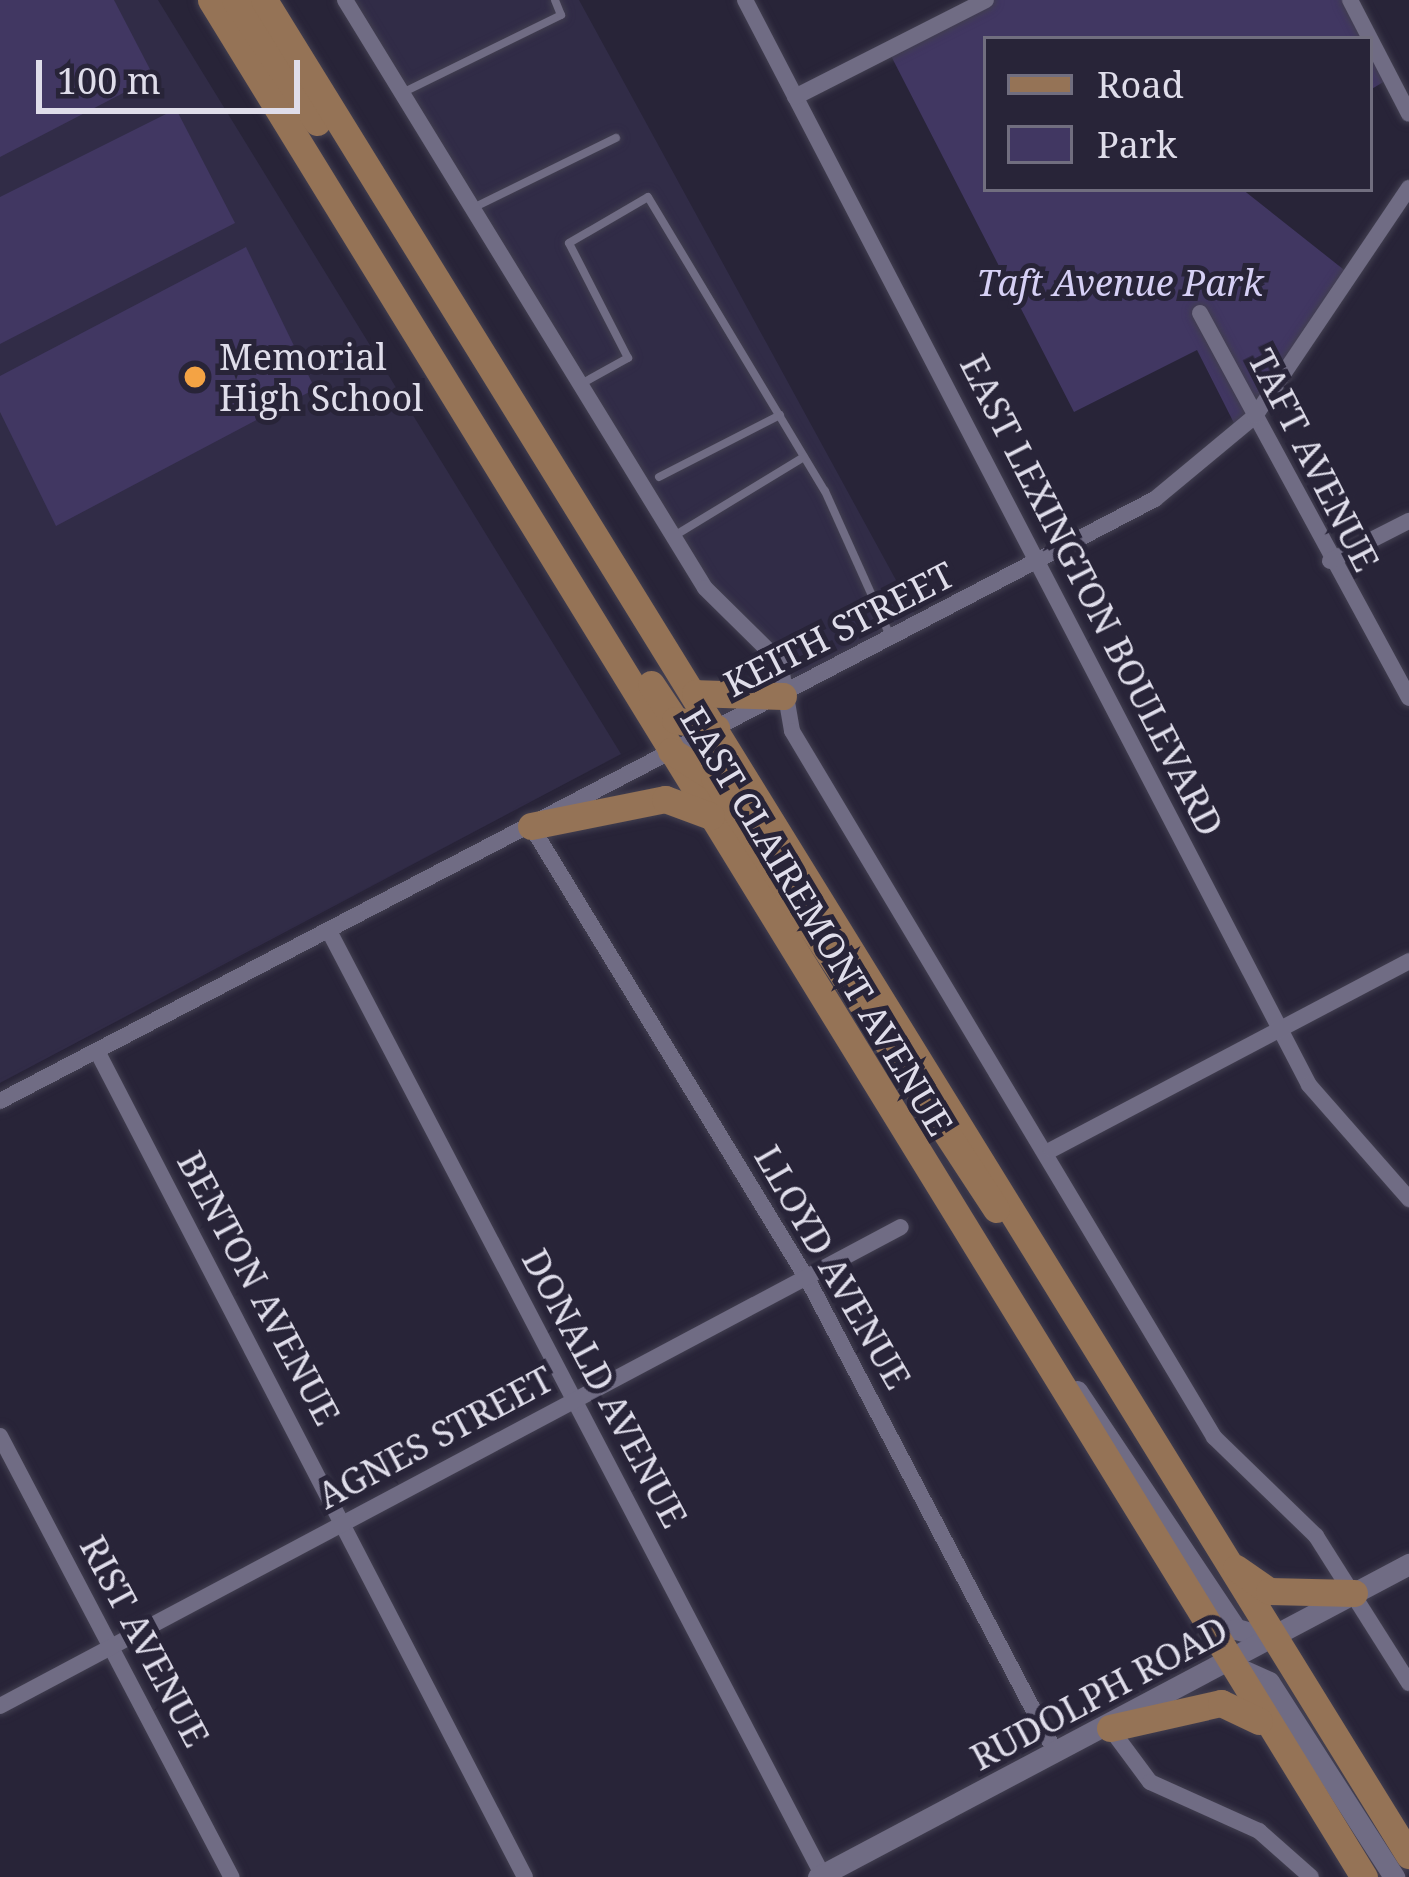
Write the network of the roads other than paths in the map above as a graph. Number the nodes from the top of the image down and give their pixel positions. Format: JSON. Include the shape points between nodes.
{"nodes":[{"id":1,"x":211,"y":0,"type":"edge"},
{"id":2,"x":236,"y":0,"type":"edge"},
{"id":3,"x":264,"y":0,"type":"edge"},
{"id":4,"x":346,"y":0,"type":"edge"},
{"id":5,"x":555,"y":0,"type":"edge"},
{"id":6,"x":745,"y":0,"type":"edge"},
{"id":7,"x":986,"y":0,"type":"edge"},
{"id":8,"x":1350,"y":0,"type":"edge"},
{"id":9,"x":1369,"y":36,"type":"edge"},
{"id":10,"x":1373,"y":44,"type":"edge"},
{"id":11,"x":403,"y":93,"type":"junction"},
{"id":12,"x":795,"y":98,"type":"junction"},
{"id":13,"x":1409,"y":114,"type":"edge"},
{"id":14,"x":616,"y":138,"type":"dead end"},
{"id":15,"x":1409,"y":188,"type":"edge"},
{"id":16,"x":392,"y":204,"type":"junction"},
{"id":17,"x":474,"y":208,"type":"junction"},
{"id":18,"x":1200,"y":313,"type":"dead end"},
{"id":19,"x":581,"y":384,"type":"junction"},
{"id":20,"x":780,"y":415,"type":"junction"},
{"id":21,"x":1255,"y":416,"type":"junction"},
{"id":22,"x":805,"y":457,"type":"junction"},
{"id":23,"x":659,"y":477,"type":"dead end"},
{"id":24,"x":520,"y":504,"type":"junction"},
{"id":25,"x":1409,"y":521,"type":"edge"},
{"id":26,"x":673,"y":537,"type":"junction"},
{"id":27,"x":1330,"y":561,"type":"junction"},
{"id":28,"x":1040,"y":566,"type":"junction"},
{"id":29,"x":891,"y":640,"type":"junction"},
{"id":30,"x":695,"y":693,"type":"junction"},
{"id":31,"x":783,"y":696,"type":"junction"},
{"id":32,"x":1409,"y":698,"type":"edge"},
{"id":33,"x":716,"y":728,"type":"junction"},
{"id":34,"x":671,"y":751,"type":"junction"},
{"id":35,"x":712,"y":816,"type":"junction"},
{"id":36,"x":531,"y":826,"type":"junction"},
{"id":37,"x":329,"y":931,"type":"junction"},
{"id":38,"x":1409,"y":961,"type":"edge"},
{"id":39,"x":1279,"y":1029,"type":"junction"},
{"id":40,"x":98,"y":1051,"type":"junction"},
{"id":41,"x":0,"y":1101,"type":"edge"},
{"id":42,"x":1051,"y":1150,"type":"junction"},
{"id":43,"x":1409,"y":1199,"type":"edge"},
{"id":44,"x":902,"y":1227,"type":"dead end"},
{"id":45,"x":1029,"y":1242,"type":"junction"},
{"id":46,"x":809,"y":1282,"type":"junction"},
{"id":47,"x":1025,"y":1331,"type":"junction"},
{"id":48,"x":574,"y":1401,"type":"junction"},
{"id":49,"x":0,"y":1436,"type":"edge"},
{"id":50,"x":344,"y":1523,"type":"junction"},
{"id":51,"x":1220,"y":1552,"type":"junction"},
{"id":52,"x":1409,"y":1564,"type":"edge"},
{"id":53,"x":1354,"y":1593,"type":"junction"},
{"id":54,"x":1273,"y":1638,"type":"junction"},
{"id":55,"x":111,"y":1647,"type":"junction"},
{"id":56,"x":1226,"y":1663,"type":"junction"},
{"id":57,"x":1409,"y":1683,"type":"edge"},
{"id":58,"x":0,"y":1706,"type":"edge"},
{"id":59,"x":1110,"y":1728,"type":"junction"},
{"id":60,"x":1278,"y":1743,"type":"junction"},
{"id":61,"x":1056,"y":1754,"type":"junction"},
{"id":62,"x":1409,"y":1855,"type":"edge"},
{"id":63,"x":820,"y":1876,"type":"edge"},
{"id":64,"x":232,"y":1877,"type":"edge"},
{"id":65,"x":525,"y":1877,"type":"edge"},
{"id":66,"x":1311,"y":1877,"type":"edge"},
{"id":67,"x":1364,"y":1877,"type":"edge"},
{"id":68,"x":1394,"y":1877,"type":"edge"}],
"edges":[{"from":1,"to":24,"type":"main road","name":"EAST CLAIREMONT AVENUE"},
{"from":2,"to":16,"type":"main road","via":[[332,146]]},
{"from":3,"to":16,"type":"main road","name":"EAST CLAIREMONT AVENUE"},
{"from":4,"to":11,"type":"street"},
{"from":5,"to":11,"type":"lane","via":[[561,15]]},
{"from":6,"to":12,"type":"street","name":"EAST LEXINGTON BOULEVARD"},
{"from":7,"to":12,"type":"street"},
{"from":8,"to":9,"type":"street"},
{"from":10,"to":13,"type":"street"},
{"from":11,"to":17,"type":"street"},
{"from":12,"to":28,"type":"street","name":"EAST LEXINGTON BOULEVARD"},
{"from":14,"to":17,"type":"lane"},
{"from":15,"to":21,"type":"street","name":"KEITH STREET"},
{"from":16,"to":30,"type":"main road","name":"EAST CLAIREMONT AVENUE"},
{"from":17,"to":19,"type":"street"},
{"from":18,"to":21,"type":"street","name":"TAFT AVENUE"},
{"from":19,"to":20,"type":"lane","via":[[628,358],[569,243],[648,197]]},
{"from":19,"to":26,"type":"street"},
{"from":20,"to":22,"type":"lane"},
{"from":20,"to":23,"type":"lane"},
{"from":21,"to":27,"type":"street","name":"TAFT AVENUE"},
{"from":21,"to":28,"type":"street","name":"KEITH STREET","via":[[1155,499]]},
{"from":22,"to":26,"type":"lane"},
{"from":22,"to":29,"type":"lane"},
{"from":24,"to":33,"type":"main road","via":[[565,551],[675,720]]},
{"from":24,"to":34,"type":"main road","name":"EAST CLAIREMONT AVENUE"},
{"from":25,"to":27,"type":"street"},
{"from":26,"to":31,"type":"street","via":[[711,597],[775,655]]},
{"from":27,"to":32,"type":"street","name":"TAFT AVENUE"},
{"from":28,"to":29,"type":"street","name":"KEITH STREET"},
{"from":28,"to":39,"type":"street","name":"EAST LEXINGTON BOULEVARD"},
{"from":29,"to":31,"type":"street","name":"KEITH STREET"},
{"from":30,"to":31,"type":"main road"},
{"from":30,"to":33,"type":"main road","name":"EAST CLAIREMONT AVENUE"},
{"from":31,"to":33,"type":"street","name":"KEITH STREET"},
{"from":31,"to":42,"type":"street","via":[[792,731]]},
{"from":33,"to":34,"type":"street","name":"KEITH STREET"},
{"from":33,"to":45,"type":"main road","name":"EAST CLAIREMONT AVENUE"},
{"from":34,"to":35,"type":"main road","name":"EAST CLAIREMONT AVENUE"},
{"from":34,"to":36,"type":"street","name":"KEITH STREET"},
{"from":34,"to":45,"type":"main road","via":[[700,760],[973,1186]]},
{"from":35,"to":36,"type":"main road","via":[[665,799]]},
{"from":35,"to":47,"type":"main road","name":"EAST CLAIREMONT AVENUE"},
{"from":36,"to":37,"type":"street","name":"KEITH STREET"},
{"from":36,"to":46,"type":"street","name":"LLOYD AVENUE"},
{"from":37,"to":40,"type":"street","name":"KEITH STREET"},
{"from":37,"to":48,"type":"street","name":"DONALD AVENUE"},
{"from":38,"to":39,"type":"street"},
{"from":39,"to":42,"type":"street"},
{"from":39,"to":43,"type":"street","name":"EAST LEXINGTON BOULEVARD","via":[[1340,1127]]},
{"from":40,"to":41,"type":"street","name":"KEITH STREET"},
{"from":40,"to":50,"type":"street","name":"BENTON AVENUE"},
{"from":42,"to":53,"type":"street","via":[[1214,1437],[1316,1536]]},
{"from":44,"to":46,"type":"street","name":"AGNES STREET"},
{"from":45,"to":51,"type":"main road","name":"EAST CLAIREMONT AVENUE"},
{"from":46,"to":48,"type":"street","name":"AGNES STREET"},
{"from":46,"to":61,"type":"street","name":"LLOYD AVENUE"},
{"from":47,"to":54,"type":"street","via":[[1098,1415],[1236,1629]]},
{"from":47,"to":56,"type":"main road","name":"EAST CLAIREMONT AVENUE"},
{"from":48,"to":50,"type":"street","name":"AGNES STREET"},
{"from":48,"to":63,"type":"street","name":"DONALD AVENUE"},
{"from":49,"to":55,"type":"street","name":"RIST AVENUE"},
{"from":50,"to":55,"type":"street","name":"AGNES STREET"},
{"from":50,"to":65,"type":"street","name":"BENTON AVENUE"},
{"from":51,"to":53,"type":"main road","via":[[1269,1591]]},
{"from":51,"to":54,"type":"main road","name":"EAST CLAIREMONT AVENUE"},
{"from":52,"to":53,"type":"street","name":"RUDOLPH ROAD"},
{"from":53,"to":54,"type":"street","name":"RUDOLPH ROAD"},
{"from":53,"to":57,"type":"street"},
{"from":54,"to":56,"type":"street","name":"RUDOLPH ROAD"},
{"from":54,"to":62,"type":"main road","name":"EAST CLAIREMONT AVENUE"},
{"from":55,"to":58,"type":"street","name":"AGNES STREET"},
{"from":55,"to":64,"type":"street","name":"RIST AVENUE"},
{"from":56,"to":59,"type":"street","name":"RUDOLPH ROAD"},
{"from":56,"to":60,"type":"main road","name":"EAST CLAIREMONT AVENUE"},
{"from":56,"to":68,"type":"street","via":[[1265,1676]]},
{"from":59,"to":60,"type":"main road","via":[[1239,1705]]},
{"from":59,"to":61,"type":"street","name":"RUDOLPH ROAD"},
{"from":59,"to":66,"type":"street","via":[[1150,1782],[1279,1843]]},
{"from":60,"to":67,"type":"main road","name":"EAST CLAIREMONT AVENUE"},
{"from":61,"to":63,"type":"street","name":"RUDOLPH ROAD"}]}
